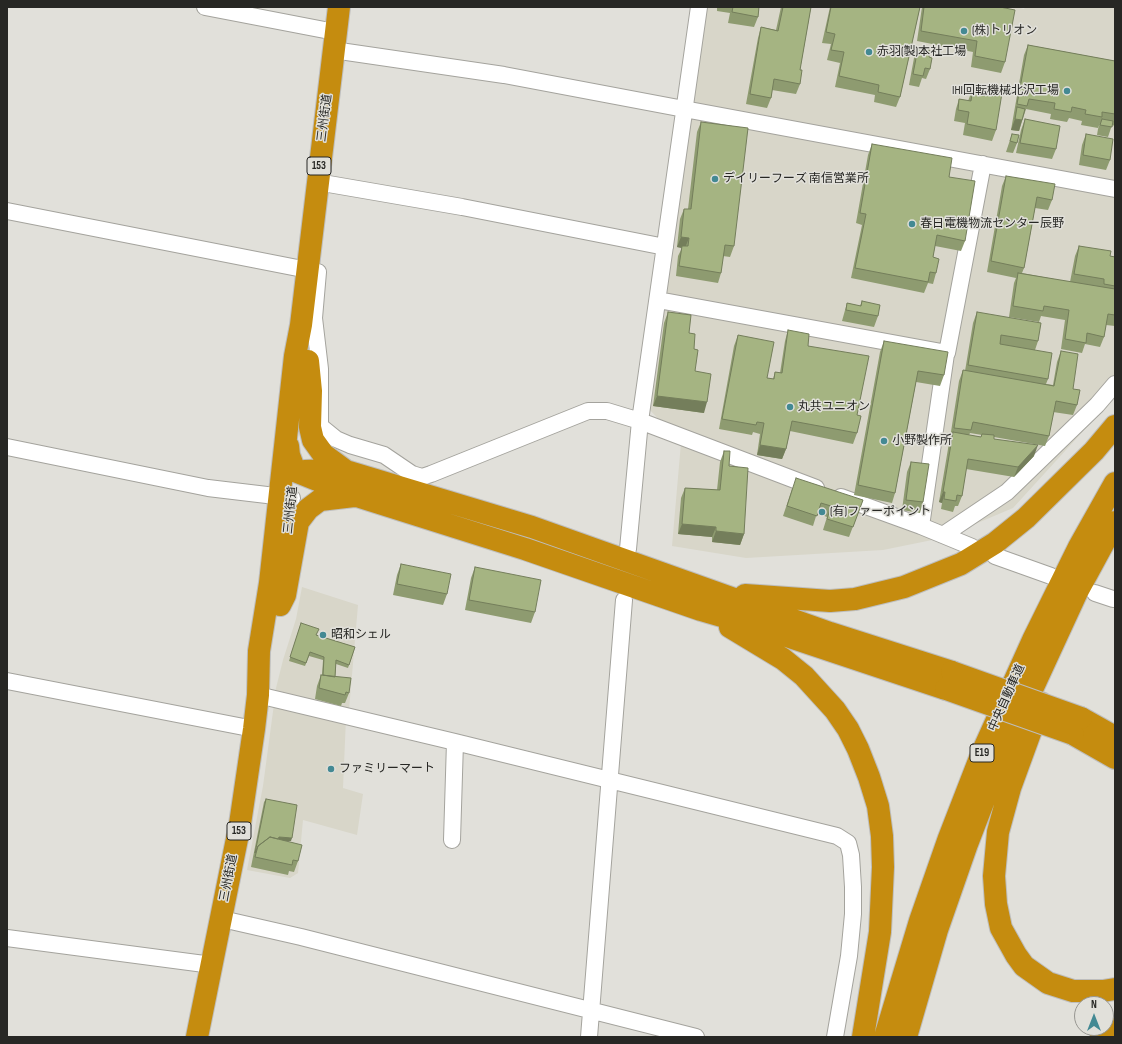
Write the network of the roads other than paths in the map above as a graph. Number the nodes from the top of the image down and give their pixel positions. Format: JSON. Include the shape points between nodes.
{"nodes":[{"id":1,"x":205,"y":7,"type":"edge"},
{"id":2,"x":339,"y":7,"type":"edge"},
{"id":3,"x":699,"y":7,"type":"edge"},
{"id":4,"x":334,"y":41,"type":"junction"},
{"id":5,"x":684,"y":110,"type":"junction"},
{"id":6,"x":983,"y":164,"type":"junction"},
{"id":7,"x":317,"y":182,"type":"junction"},
{"id":8,"x":1115,"y":189,"type":"edge"},
{"id":9,"x":7,"y":211,"type":"edge"},
{"id":10,"x":665,"y":247,"type":"junction"},
{"id":11,"x":307,"y":270,"type":"junction"},
{"id":12,"x":658,"y":300,"type":"junction"},
{"id":13,"x":301,"y":324,"type":"junction"},
{"id":14,"x":947,"y":353,"type":"junction"},
{"id":15,"x":308,"y":361,"type":"junction"},
{"id":16,"x":1115,"y":384,"type":"edge"},
{"id":17,"x":640,"y":421,"type":"junction"},
{"id":18,"x":287,"y":423,"type":"junction"},
{"id":19,"x":1115,"y":426,"type":"edge"},
{"id":20,"x":7,"y":448,"type":"edge"},
{"id":21,"x":296,"y":471,"type":"junction"},
{"id":22,"x":346,"y":471,"type":"junction"},
{"id":23,"x":1115,"y":483,"type":"edge"},
{"id":24,"x":357,"y":496,"type":"junction"},
{"id":25,"x":286,"y":497,"type":"junction"},
{"id":26,"x":1115,"y":522,"type":"edge"},
{"id":27,"x":921,"y":526,"type":"junction"},
{"id":28,"x":943,"y":536,"type":"junction"},
{"id":29,"x":972,"y":547,"type":"dead end"},
{"id":30,"x":628,"y":549,"type":"dead end"},
{"id":31,"x":995,"y":556,"type":"dead end"},
{"id":32,"x":1096,"y":556,"type":"junction"},
{"id":33,"x":1051,"y":576,"type":"dead end"},
{"id":34,"x":718,"y":593,"type":"junction"},
{"id":35,"x":1095,"y":593,"type":"dead end"},
{"id":36,"x":1113,"y":598,"type":"dead end"},
{"id":37,"x":624,"y":600,"type":"dead end"},
{"id":38,"x":280,"y":605,"type":"junction"},
{"id":39,"x":701,"y":610,"type":"junction"},
{"id":40,"x":949,"y":680,"type":"junction"},
{"id":41,"x":7,"y":681,"type":"edge"},
{"id":42,"x":258,"y":695,"type":"junction"},
{"id":43,"x":1077,"y":726,"type":"junction"},
{"id":44,"x":254,"y":729,"type":"junction"},
{"id":45,"x":1115,"y":737,"type":"edge"},
{"id":46,"x":455,"y":742,"type":"junction"},
{"id":47,"x":1115,"y":758,"type":"edge"},
{"id":48,"x":609,"y":779,"type":"junction"},
{"id":49,"x":452,"y":840,"type":"dead end"},
{"id":50,"x":222,"y":919,"type":"junction"},
{"id":51,"x":7,"y":938,"type":"edge"},
{"id":52,"x":212,"y":965,"type":"junction"},
{"id":53,"x":1115,"y":988,"type":"edge"},
{"id":54,"x":591,"y":1011,"type":"junction"},
{"id":55,"x":1115,"y":1029,"type":"edge"},
{"id":56,"x":197,"y":1037,"type":"edge"},
{"id":57,"x":589,"y":1037,"type":"edge"},
{"id":58,"x":696,"y":1037,"type":"edge"},
{"id":59,"x":835,"y":1037,"type":"edge"},
{"id":60,"x":863,"y":1037,"type":"edge"},
{"id":61,"x":885,"y":1037,"type":"edge"},
{"id":62,"x":906,"y":1037,"type":"edge"},
{"id":63,"x":1101,"y":1037,"type":"edge"}],
"edges":[{"from":1,"to":4,"type":"street"},
{"from":2,"to":4,"type":"highway","name":"三州街道","number":"153"},
{"from":3,"to":5,"type":"street"},
{"from":4,"to":5,"type":"street"},
{"from":4,"to":7,"type":"highway","name":"三州街道","number":"153"},
{"from":5,"to":6,"type":"street"},
{"from":5,"to":10,"type":"street"},
{"from":6,"to":8,"type":"street"},
{"from":6,"to":14,"type":"street"},
{"from":7,"to":10,"type":"street","via":[[462,207]]},
{"from":7,"to":11,"type":"highway","name":"三州街道","number":"153"},
{"from":9,"to":11,"type":"street"},
{"from":10,"to":12,"type":"street"},
{"from":11,"to":13,"type":"highway","name":"三州街道","number":"153"},
{"from":11,"to":17,"type":"street","via":[[318,272],[314,318],[319,347],[320,426],[336,439],[384,455],[412,474],[422,477],[588,411],[607,411]]},
{"from":12,"to":14,"type":"street"},
{"from":12,"to":17,"type":"street"},
{"from":13,"to":15,"type":"highway","name":"三州街道","number":"153"},
{"from":13,"to":18,"type":"highway","name":"三州街道","number":"153"},
{"from":14,"to":27,"type":"street"},
{"from":15,"to":21,"type":"highway","name":"三州街道","number":"153"},
{"from":15,"to":22,"type":"highway","via":[[311,391],[310,427],[314,440],[323,454]]},
{"from":16,"to":28,"type":"street","via":[[1097,405],[1007,492]]},
{"from":17,"to":27,"type":"street"},
{"from":17,"to":30,"type":"street"},
{"from":18,"to":21,"type":"highway","via":[[289,455]]},
{"from":18,"to":25,"type":"highway","name":"三州街道","number":"153"},
{"from":19,"to":34,"type":"highway","via":[[1094,451],[1026,518],[995,543],[961,564],[928,578],[880,593],[830,601]]},
{"from":20,"to":25,"type":"street","via":[[208,488]]},
{"from":21,"to":22,"type":"highway"},
{"from":21,"to":24,"type":"highway"},
{"from":21,"to":25,"type":"highway"},
{"from":22,"to":34,"type":"highway","via":[[532,527]]},
{"from":23,"to":61,"type":"highway","name":"中央自動車道","number":"E19","via":[[1079,547],[1033,640],[982,753],[920,921]]},
{"from":24,"to":38,"type":"highway","via":[[320,500],[308,509],[298,522],[286,595]]},
{"from":24,"to":39,"type":"highway","via":[[525,549]]},
{"from":25,"to":38,"type":"highway","name":"三州街道","number":"153"},
{"from":25,"to":42,"type":"highway","name":"三州街道","number":"153","via":[[259,651]]},
{"from":26,"to":32,"type":"highway","name":"中央自動車道","number":"E19"},
{"from":27,"to":28,"type":"street"},
{"from":28,"to":29,"type":"street"},
{"from":31,"to":33,"type":"street"},
{"from":32,"to":53,"type":"highway","via":[[1082,606],[1054,668],[1010,788],[998,832],[994,876],[1000,928],[1024,966],[1048,983],[1073,991],[1103,992]]},
{"from":32,"to":62,"type":"highway","name":"中央自動車道","number":"E19","via":[[999,761],[937,930]]},
{"from":34,"to":40,"type":"highway","via":[[830,633]]},
{"from":35,"to":36,"type":"street"},
{"from":37,"to":48,"type":"street"},
{"from":38,"to":42,"type":"highway","name":"三州街道","number":"153"},
{"from":39,"to":40,"type":"highway"},
{"from":39,"to":60,"type":"highway","via":[[783,659],[804,676],[835,710],[848,729],[870,777],[878,806],[883,867],[880,932]]},
{"from":40,"to":43,"type":"highway","bridge":true},
{"from":41,"to":44,"type":"street"},
{"from":42,"to":44,"type":"highway","name":"三州街道","number":"153"},
{"from":42,"to":46,"type":"street"},
{"from":43,"to":45,"type":"highway"},
{"from":43,"to":47,"type":"highway"},
{"from":44,"to":50,"type":"highway","name":"三州街道","number":"153"},
{"from":46,"to":48,"type":"street"},
{"from":46,"to":49,"type":"street"},
{"from":48,"to":54,"type":"street"},
{"from":48,"to":59,"type":"street","via":[[837,836],[848,843],[851,855],[853,914],[849,956]]},
{"from":50,"to":52,"type":"highway","name":"三州街道","number":"153"},
{"from":50,"to":54,"type":"street"},
{"from":51,"to":52,"type":"street"},
{"from":52,"to":56,"type":"highway","name":"三州街道","number":"153"},
{"from":54,"to":57,"type":"street"},
{"from":54,"to":58,"type":"street"},
{"from":55,"to":63,"type":"highway"}]}
